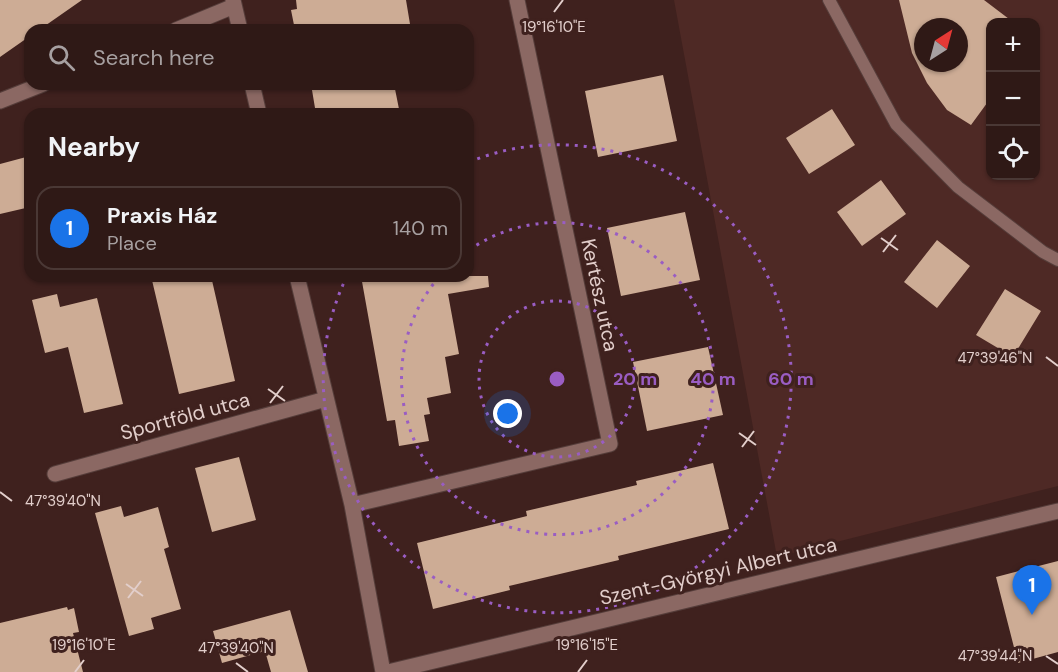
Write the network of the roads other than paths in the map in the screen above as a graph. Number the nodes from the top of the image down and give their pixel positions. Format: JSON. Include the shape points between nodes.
{"nodes":[{"id":1,"x":516,"y":0,"type":"edge"},
{"id":2,"x":829,"y":0,"type":"edge"},
{"id":3,"x":234,"y":3,"type":"edge"},
{"id":4,"x":189,"y":24,"type":"edge"},
{"id":5,"x":239,"y":24,"type":"edge"},
{"id":6,"x":28,"y":90,"type":"edge"},
{"id":7,"x":253,"y":90,"type":"edge"},
{"id":8,"x":0,"y":101,"type":"edge"},
{"id":9,"x":258,"y":108,"type":"edge"},
{"id":10,"x":1058,"y":260,"type":"edge"},
{"id":11,"x":298,"y":282,"type":"edge"},
{"id":12,"x":326,"y":399,"type":"junction"},
{"id":13,"x":55,"y":474,"type":"dead end"},
{"id":14,"x":352,"y":505,"type":"junction"},
{"id":15,"x":1058,"y":512,"type":"edge"},
{"id":16,"x":383,"y":672,"type":"edge"},
{"id":17,"x":388,"y":672,"type":"edge"}],
"edges":[{"from":1,"to":14,"type":"street","name":"Kertész utca","via":[[610,444]]},
{"from":2,"to":10,"type":"lane","via":[[896,124],[958,187]]},
{"from":3,"to":4,"type":"street"},
{"from":3,"to":5,"type":"street"},
{"from":6,"to":8,"type":"street"},
{"from":7,"to":9,"type":"street"},
{"from":11,"to":12,"type":"street"},
{"from":12,"to":13,"type":"street","name":"Sportföld utca"},
{"from":12,"to":14,"type":"street"},
{"from":14,"to":16,"type":"street"},
{"from":15,"to":17,"type":"street","name":"Szent-Györgyi Albert utca"}]}
